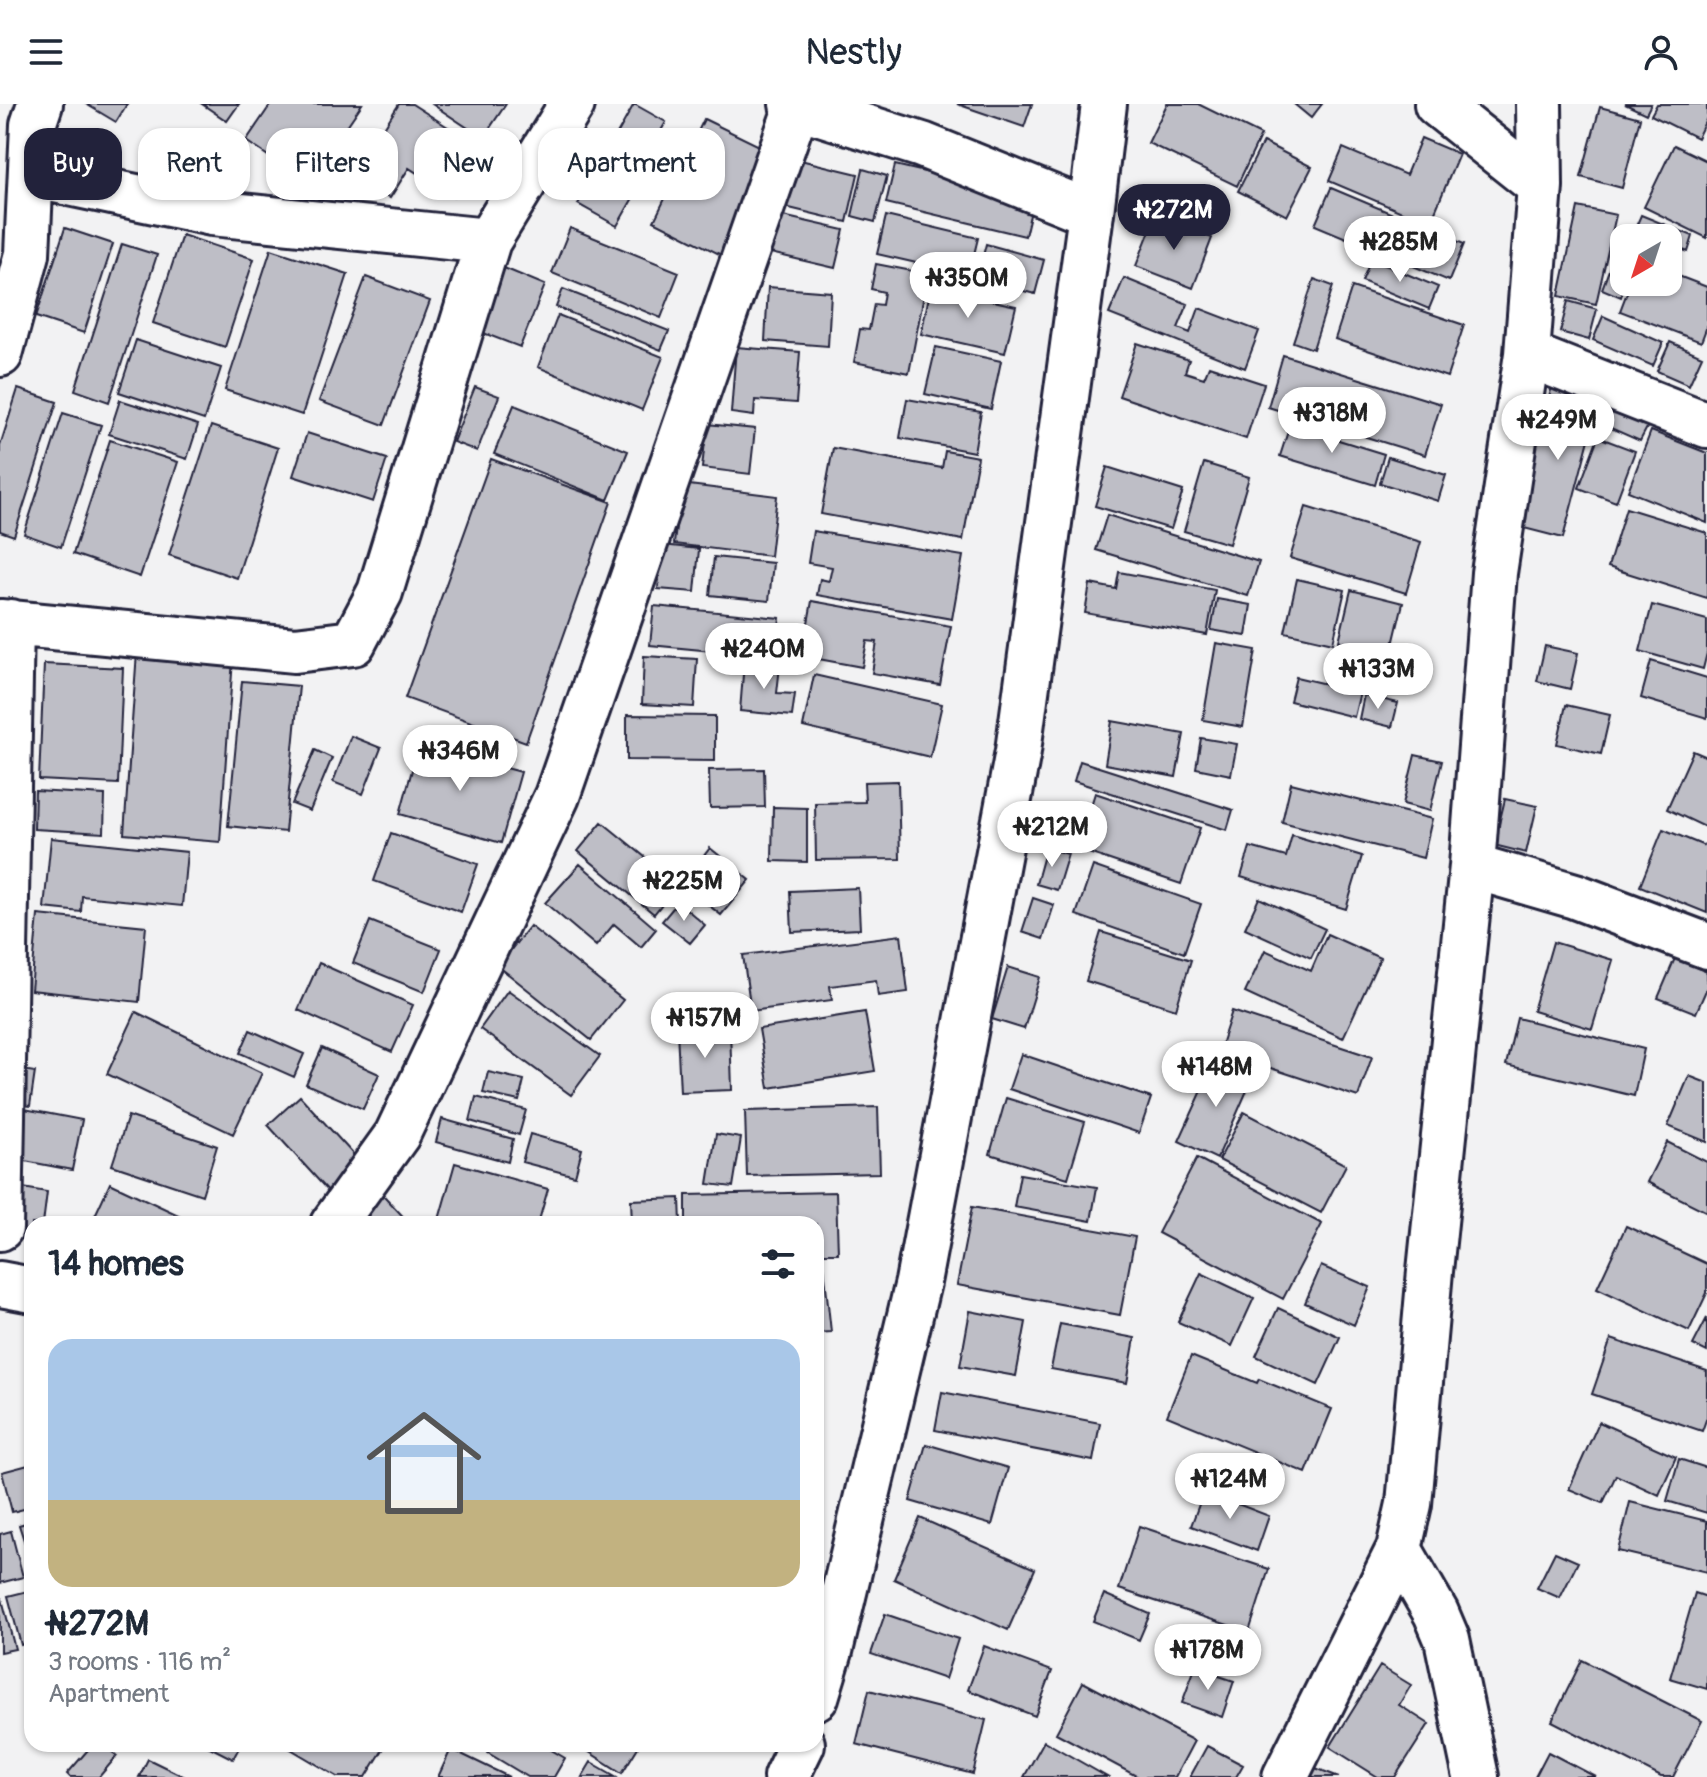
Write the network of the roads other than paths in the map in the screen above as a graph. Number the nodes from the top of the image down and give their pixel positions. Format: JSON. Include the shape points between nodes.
{"nodes":[{"id":1,"x":40,"y":104,"type":"edge"},
{"id":2,"x":572,"y":104,"type":"edge"},
{"id":3,"x":1104,"y":104,"type":"edge"},
{"id":4,"x":1437,"y":104,"type":"edge"},
{"id":5,"x":1539,"y":104,"type":"edge"},
{"id":6,"x":794,"y":105,"type":"edge"},
{"id":7,"x":33,"y":128,"type":"edge"},
{"id":8,"x":1540,"y":186,"type":"junction"},
{"id":9,"x":122,"y":194,"type":"edge"},
{"id":10,"x":30,"y":200,"type":"edge"},
{"id":11,"x":1091,"y":213,"type":"junction"},
{"id":12,"x":488,"y":241,"type":"junction"},
{"id":13,"x":0,"y":354,"type":"edge"},
{"id":14,"x":1527,"y":354,"type":"junction"},
{"id":15,"x":1707,"y":425,"type":"edge"},
{"id":16,"x":5,"y":622,"type":"edge"},
{"id":17,"x":1472,"y":866,"type":"junction"},
{"id":18,"x":1707,"y":946,"type":"edge"},
{"id":19,"x":339,"y":1216,"type":"edge"},
{"id":20,"x":0,"y":1228,"type":"edge"},
{"id":21,"x":0,"y":1284,"type":"edge"},
{"id":22,"x":24,"y":1288,"type":"edge"},
{"id":23,"x":1399,"y":1549,"type":"junction"},
{"id":24,"x":824,"y":1645,"type":"edge"},
{"id":25,"x":798,"y":1752,"type":"edge"},
{"id":26,"x":786,"y":1777,"type":"edge"},
{"id":27,"x":1285,"y":1777,"type":"edge"},
{"id":28,"x":1476,"y":1777,"type":"edge"}],
"edges":[{"from":1,"to":7,"type":"street"},
{"from":2,"to":12,"type":"street"},
{"from":3,"to":11,"type":"street"},
{"from":4,"to":8,"type":"street"},
{"from":5,"to":8,"type":"street"},
{"from":6,"to":11,"type":"street","via":[[922,145]]},
{"from":6,"to":19,"type":"street","via":[[557,796],[397,1135]]},
{"from":8,"to":14,"type":"street"},
{"from":9,"to":12,"type":"street","via":[[212,213]]},
{"from":10,"to":13,"type":"street","via":[[27,254]]},
{"from":11,"to":24,"type":"street","via":[[1018,751],[918,1282]]},
{"from":12,"to":16,"type":"street","via":[[380,592],[353,643],[295,650]]},
{"from":14,"to":15,"type":"street"},
{"from":14,"to":17,"type":"street","via":[[1494,573]]},
{"from":16,"to":20,"type":"street"},
{"from":17,"to":18,"type":"street","via":[[1575,896]]},
{"from":17,"to":23,"type":"street","via":[[1409,1504]]},
{"from":21,"to":22,"type":"street"},
{"from":23,"to":27,"type":"street"},
{"from":23,"to":28,"type":"street","via":[[1447,1639]]},
{"from":25,"to":26,"type":"street"}]}
